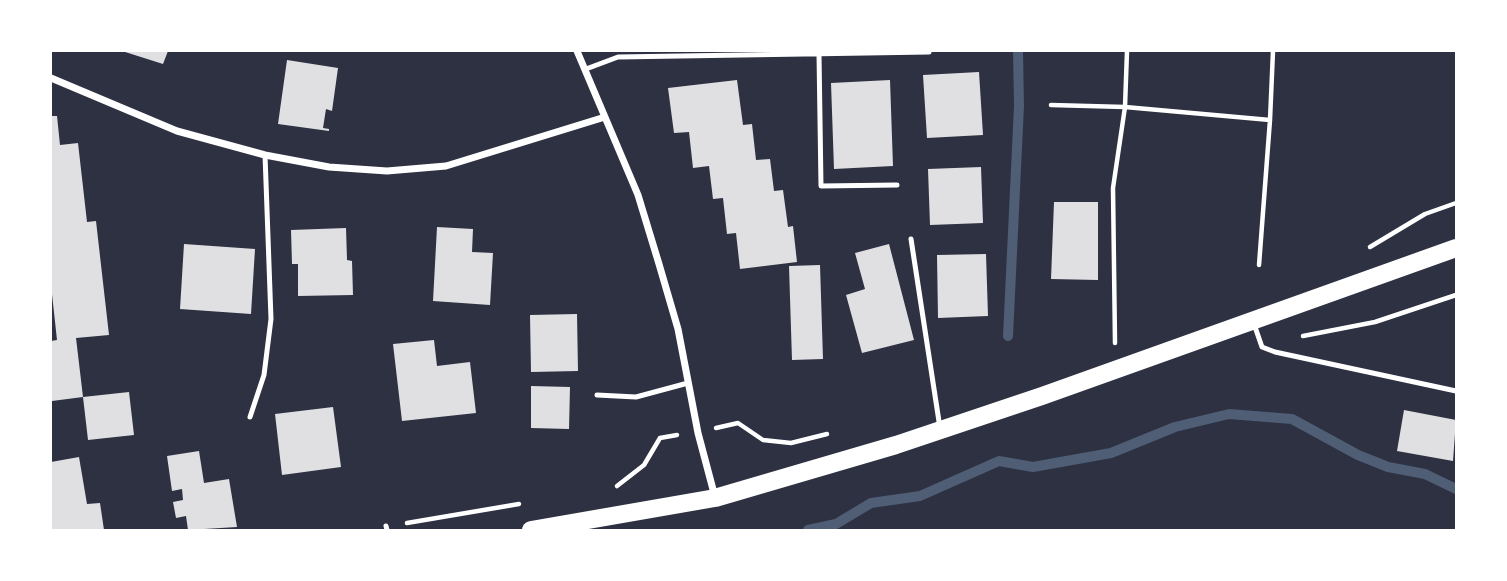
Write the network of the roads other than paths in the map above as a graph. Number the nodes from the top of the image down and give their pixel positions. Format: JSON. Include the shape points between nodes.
{"nodes":[{"id":1,"x":577,"y":51,"type":"edge"},
{"id":2,"x":929,"y":52,"type":"edge"},
{"id":3,"x":819,"y":54,"type":"junction"},
{"id":4,"x":586,"y":69,"type":"junction"},
{"id":5,"x":51,"y":78,"type":"edge"},
{"id":6,"x":605,"y":117,"type":"junction"},
{"id":7,"x":265,"y":155,"type":"junction"},
{"id":8,"x":897,"y":185,"type":"dead end"},
{"id":9,"x":911,"y":239,"type":"dead end"},
{"id":10,"x":1456,"y":248,"type":"edge"},
{"id":11,"x":1253,"y":321,"type":"junction"},
{"id":12,"x":688,"y":383,"type":"junction"},
{"id":13,"x":1456,"y":391,"type":"edge"},
{"id":14,"x":597,"y":395,"type":"dead end"},
{"id":15,"x":250,"y":417,"type":"dead end"},
{"id":16,"x":940,"y":431,"type":"junction"},
{"id":17,"x":715,"y":498,"type":"junction"},
{"id":18,"x":531,"y":530,"type":"edge"}],
"edges":[{"from":1,"to":4,"type":"street"},
{"from":2,"to":3,"type":"lane"},
{"from":3,"to":4,"type":"lane","via":[[618,57]]},
{"from":3,"to":8,"type":"lane","via":[[821,186]]},
{"from":4,"to":6,"type":"street"},
{"from":5,"to":7,"type":"street","via":[[177,131]]},
{"from":6,"to":7,"type":"street","via":[[446,166],[329,167]]},
{"from":6,"to":12,"type":"street","via":[[638,195],[678,329]]},
{"from":7,"to":15,"type":"lane","via":[[271,319],[264,375]]},
{"from":9,"to":16,"type":"lane"},
{"from":10,"to":11,"type":"main road"},
{"from":11,"to":13,"type":"lane","via":[[1262,347]]},
{"from":11,"to":16,"type":"main road"},
{"from":12,"to":14,"type":"lane","via":[[636,397]]},
{"from":12,"to":17,"type":"street"},
{"from":16,"to":17,"type":"main road"},
{"from":17,"to":18,"type":"main road"}]}
